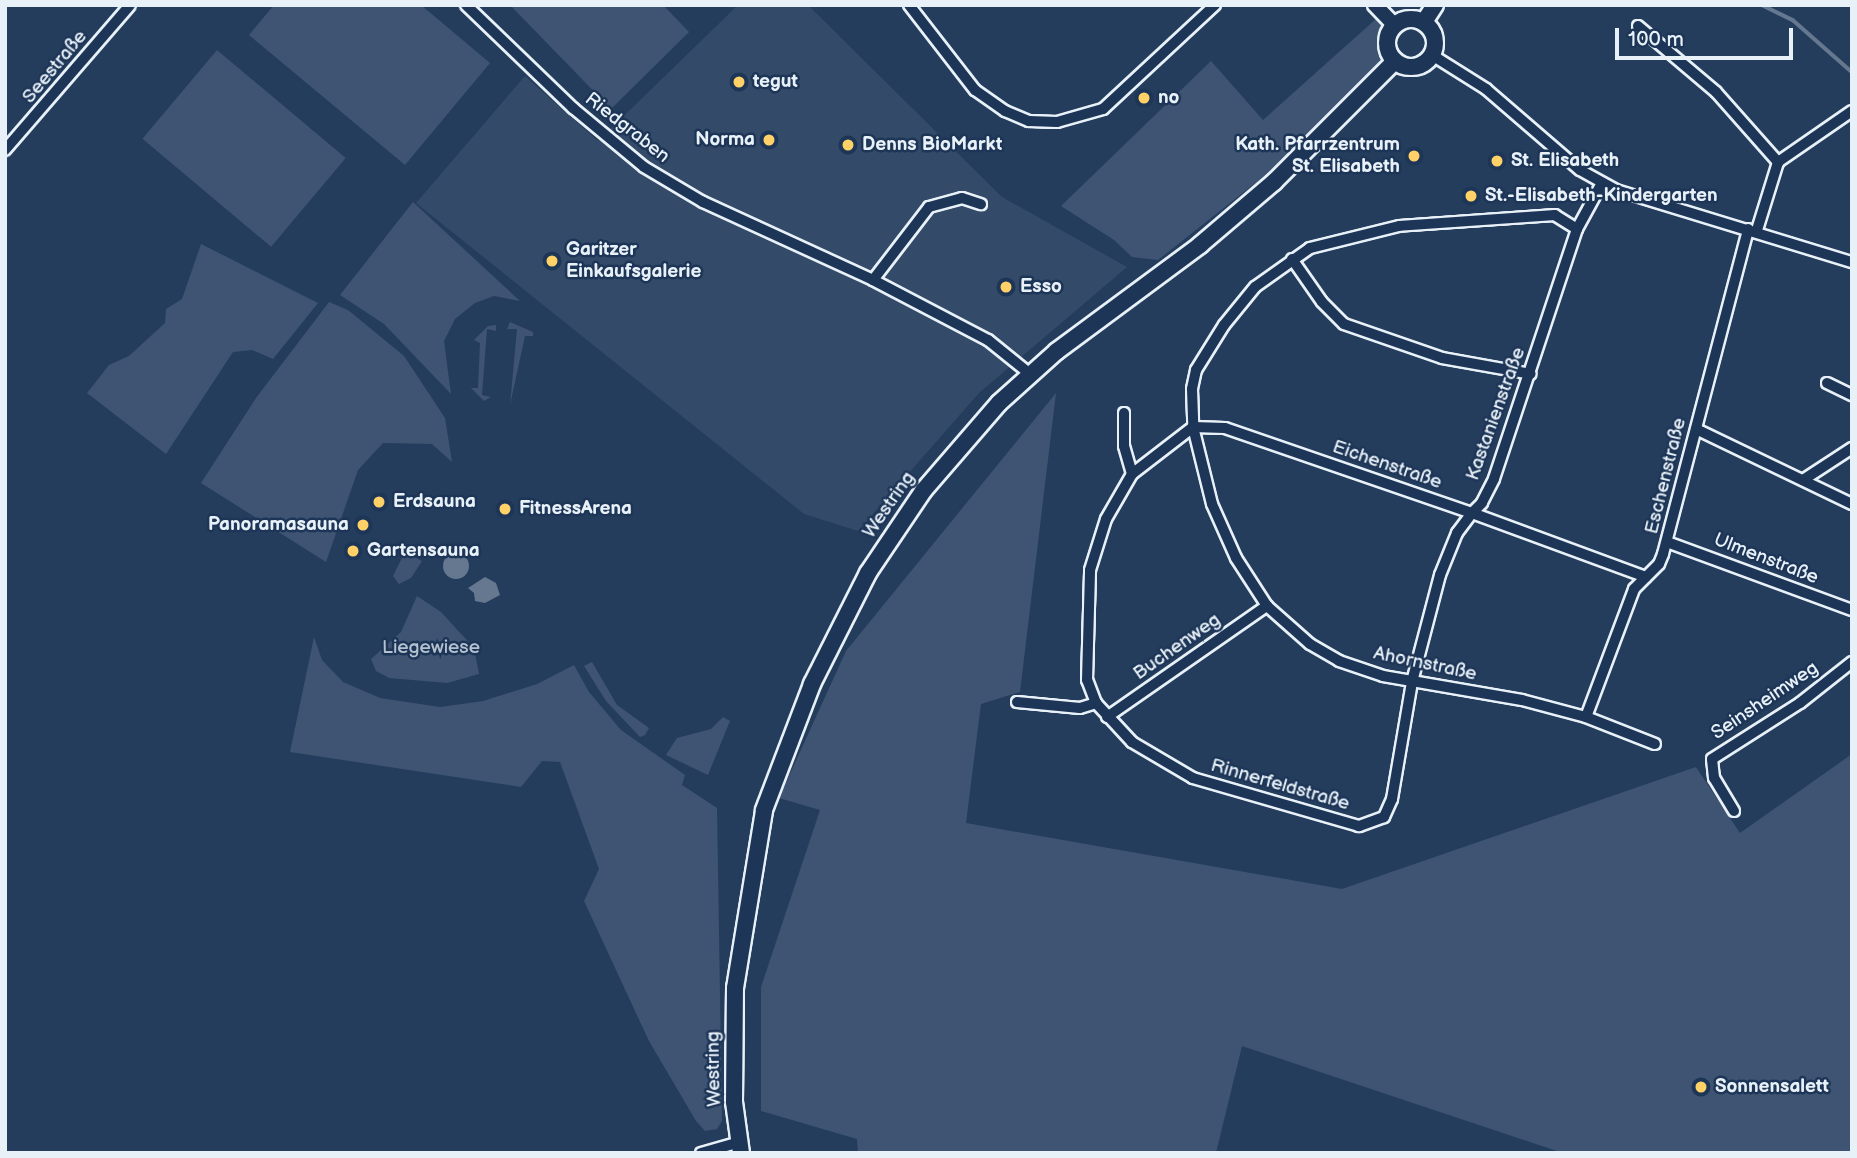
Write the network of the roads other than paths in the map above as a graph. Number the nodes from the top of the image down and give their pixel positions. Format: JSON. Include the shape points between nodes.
{"nodes":[{"id":1,"x":130,"y":5,"type":"edge"},
{"id":2,"x":466,"y":5,"type":"edge"},
{"id":3,"x":909,"y":5,"type":"edge"},
{"id":4,"x":1215,"y":5,"type":"edge"},
{"id":5,"x":1375,"y":5,"type":"edge"},
{"id":6,"x":1435,"y":5,"type":"edge"},
{"id":7,"x":1424,"y":22,"type":"junction"},
{"id":8,"x":1394,"y":25,"type":"junction"},
{"id":9,"x":1638,"y":26,"type":"dead end"},
{"id":10,"x":1432,"y":55,"type":"junction"},
{"id":11,"x":1395,"y":61,"type":"junction"},
{"id":12,"x":1852,"y":111,"type":"edge"},
{"id":13,"x":5,"y":150,"type":"edge"},
{"id":14,"x":1778,"y":162,"type":"junction"},
{"id":15,"x":1602,"y":183,"type":"junction"},
{"id":16,"x":981,"y":204,"type":"dead end"},
{"id":17,"x":1577,"y":229,"type":"junction"},
{"id":18,"x":1753,"y":229,"type":"junction"},
{"id":19,"x":1292,"y":259,"type":"junction"},
{"id":20,"x":1852,"y":262,"type":"edge"},
{"id":21,"x":873,"y":280,"type":"junction"},
{"id":22,"x":1030,"y":373,"type":"junction"},
{"id":23,"x":1531,"y":374,"type":"junction"},
{"id":24,"x":1827,"y":383,"type":"dead end"},
{"id":25,"x":1852,"y":395,"type":"edge"},
{"id":26,"x":1124,"y":413,"type":"dead end"},
{"id":27,"x":1193,"y":427,"type":"junction"},
{"id":28,"x":1696,"y":429,"type":"junction"},
{"id":29,"x":1852,"y":449,"type":"edge"},
{"id":30,"x":1132,"y":474,"type":"junction"},
{"id":31,"x":1803,"y":480,"type":"junction"},
{"id":32,"x":1852,"y":504,"type":"edge"},
{"id":33,"x":1472,"y":513,"type":"junction"},
{"id":34,"x":1667,"y":542,"type":"junction"},
{"id":35,"x":1646,"y":577,"type":"junction"},
{"id":36,"x":1267,"y":606,"type":"junction"},
{"id":37,"x":1852,"y":610,"type":"edge"},
{"id":38,"x":1852,"y":662,"type":"edge"},
{"id":39,"x":1412,"y":682,"type":"junction"},
{"id":40,"x":1017,"y":702,"type":"dead end"},
{"id":41,"x":1096,"y":703,"type":"junction"},
{"id":42,"x":1107,"y":717,"type":"junction"},
{"id":43,"x":1586,"y":717,"type":"junction"},
{"id":44,"x":1655,"y":744,"type":"dead end"},
{"id":45,"x":1734,"y":811,"type":"dead end"},
{"id":46,"x":1384,"y":817,"type":"joint"},
{"id":47,"x":740,"y":1147,"type":"edge"},
{"id":48,"x":701,"y":1153,"type":"edge"}],
"edges":[{"from":1,"to":13,"type":"street","name":"Seestraße"},
{"from":2,"to":21,"type":"street","name":"Riedgraben","via":[[573,108],[644,167],[702,202]]},
{"from":3,"to":4,"type":"street","via":[[975,90],[1004,111],[1029,121],[1057,122],[1103,109]]},
{"from":5,"to":8,"type":"street"},
{"from":6,"to":7,"type":"main road"},
{"from":7,"to":8,"type":"main road","via":[[1410,18]]},
{"from":7,"to":10,"type":"main road","via":[[1434,34]]},
{"from":8,"to":11,"type":"main road","via":[[1386,44]]},
{"from":9,"to":14,"type":"street","via":[[1716,92]]},
{"from":10,"to":11,"type":"main road","via":[[1418,67]]},
{"from":10,"to":15,"type":"street","via":[[1486,89],[1580,170]]},
{"from":11,"to":22,"type":"main road","name":"Westring","via":[[1274,183]]},
{"from":12,"to":14,"type":"street"},
{"from":14,"to":18,"type":"street","name":"Eschenstraße"},
{"from":15,"to":17,"type":"street","name":"Kastanienstraße"},
{"from":15,"to":18,"type":"street"},
{"from":16,"to":21,"type":"street","via":[[962,198],[929,207]]},
{"from":17,"to":19,"type":"street","name":"Ahornstraße","via":[[1555,215],[1399,226],[1325,242]]},
{"from":17,"to":23,"type":"street","name":"Kastanienstraße"},
{"from":18,"to":20,"type":"street"},
{"from":18,"to":28,"type":"street","name":"Eschenstraße"},
{"from":19,"to":23,"type":"street","via":[[1321,302],[1344,324],[1442,358]]},
{"from":19,"to":27,"type":"street","name":"Ahornstraße","via":[[1255,287],[1223,325],[1196,370]]},
{"from":21,"to":22,"type":"street","name":"Riedgraben","via":[[994,344]]},
{"from":22,"to":47,"type":"main road","name":"Westring","via":[[971,432],[896,528],[837,627],[764,810],[740,941],[733,1048]]},
{"from":23,"to":33,"type":"street","name":"Kastanienstraße","via":[[1494,479]]},
{"from":24,"to":25,"type":"street"},
{"from":26,"to":30,"type":"street","via":[[1124,446]]},
{"from":27,"to":30,"type":"street","name":"Rinnerfeldstraße"},
{"from":27,"to":33,"type":"street","name":"Eichenstraße","via":[[1224,428]]},
{"from":27,"to":36,"type":"street","name":"Ahornstraße","via":[[1212,504],[1236,558]]},
{"from":28,"to":31,"type":"street"},
{"from":28,"to":34,"type":"street","name":"Eschenstraße"},
{"from":29,"to":31,"type":"street"},
{"from":30,"to":41,"type":"street","name":"Rinnerfeldstraße","via":[[1106,519],[1090,570],[1085,644],[1087,680]]},
{"from":31,"to":32,"type":"street"},
{"from":33,"to":35,"type":"street","name":"Eichenstraße"},
{"from":33,"to":39,"type":"street","name":"Kastanienstraße","via":[[1448,554]]},
{"from":34,"to":35,"type":"street","name":"Eschenstraße","via":[[1659,565]]},
{"from":34,"to":37,"type":"street","name":"Ulmenstraße"},
{"from":35,"to":43,"type":"street","name":"Eschenstraße","via":[[1634,589]]},
{"from":36,"to":39,"type":"street","name":"Ahornstraße","via":[[1310,644],[1339,661]]},
{"from":36,"to":42,"type":"street","name":"Buchenweg"},
{"from":38,"to":45,"type":"street","name":"Seinsheimweg","via":[[1800,703],[1712,759],[1711,772]]},
{"from":39,"to":43,"type":"street","name":"Ahornstraße","via":[[1522,700]]},
{"from":39,"to":46,"type":"street","name":"Kastanienstraße","via":[[1392,799]]},
{"from":40,"to":41,"type":"street","via":[[1080,708]]},
{"from":41,"to":42,"type":"street","name":"Rinnerfeldstraße"},
{"from":42,"to":46,"type":"street","name":"Rinnerfeldstraße","via":[[1132,742],[1193,778],[1359,826]]},
{"from":43,"to":44,"type":"street","name":"Ahornstraße"},
{"from":47,"to":48,"type":"street"}]}
